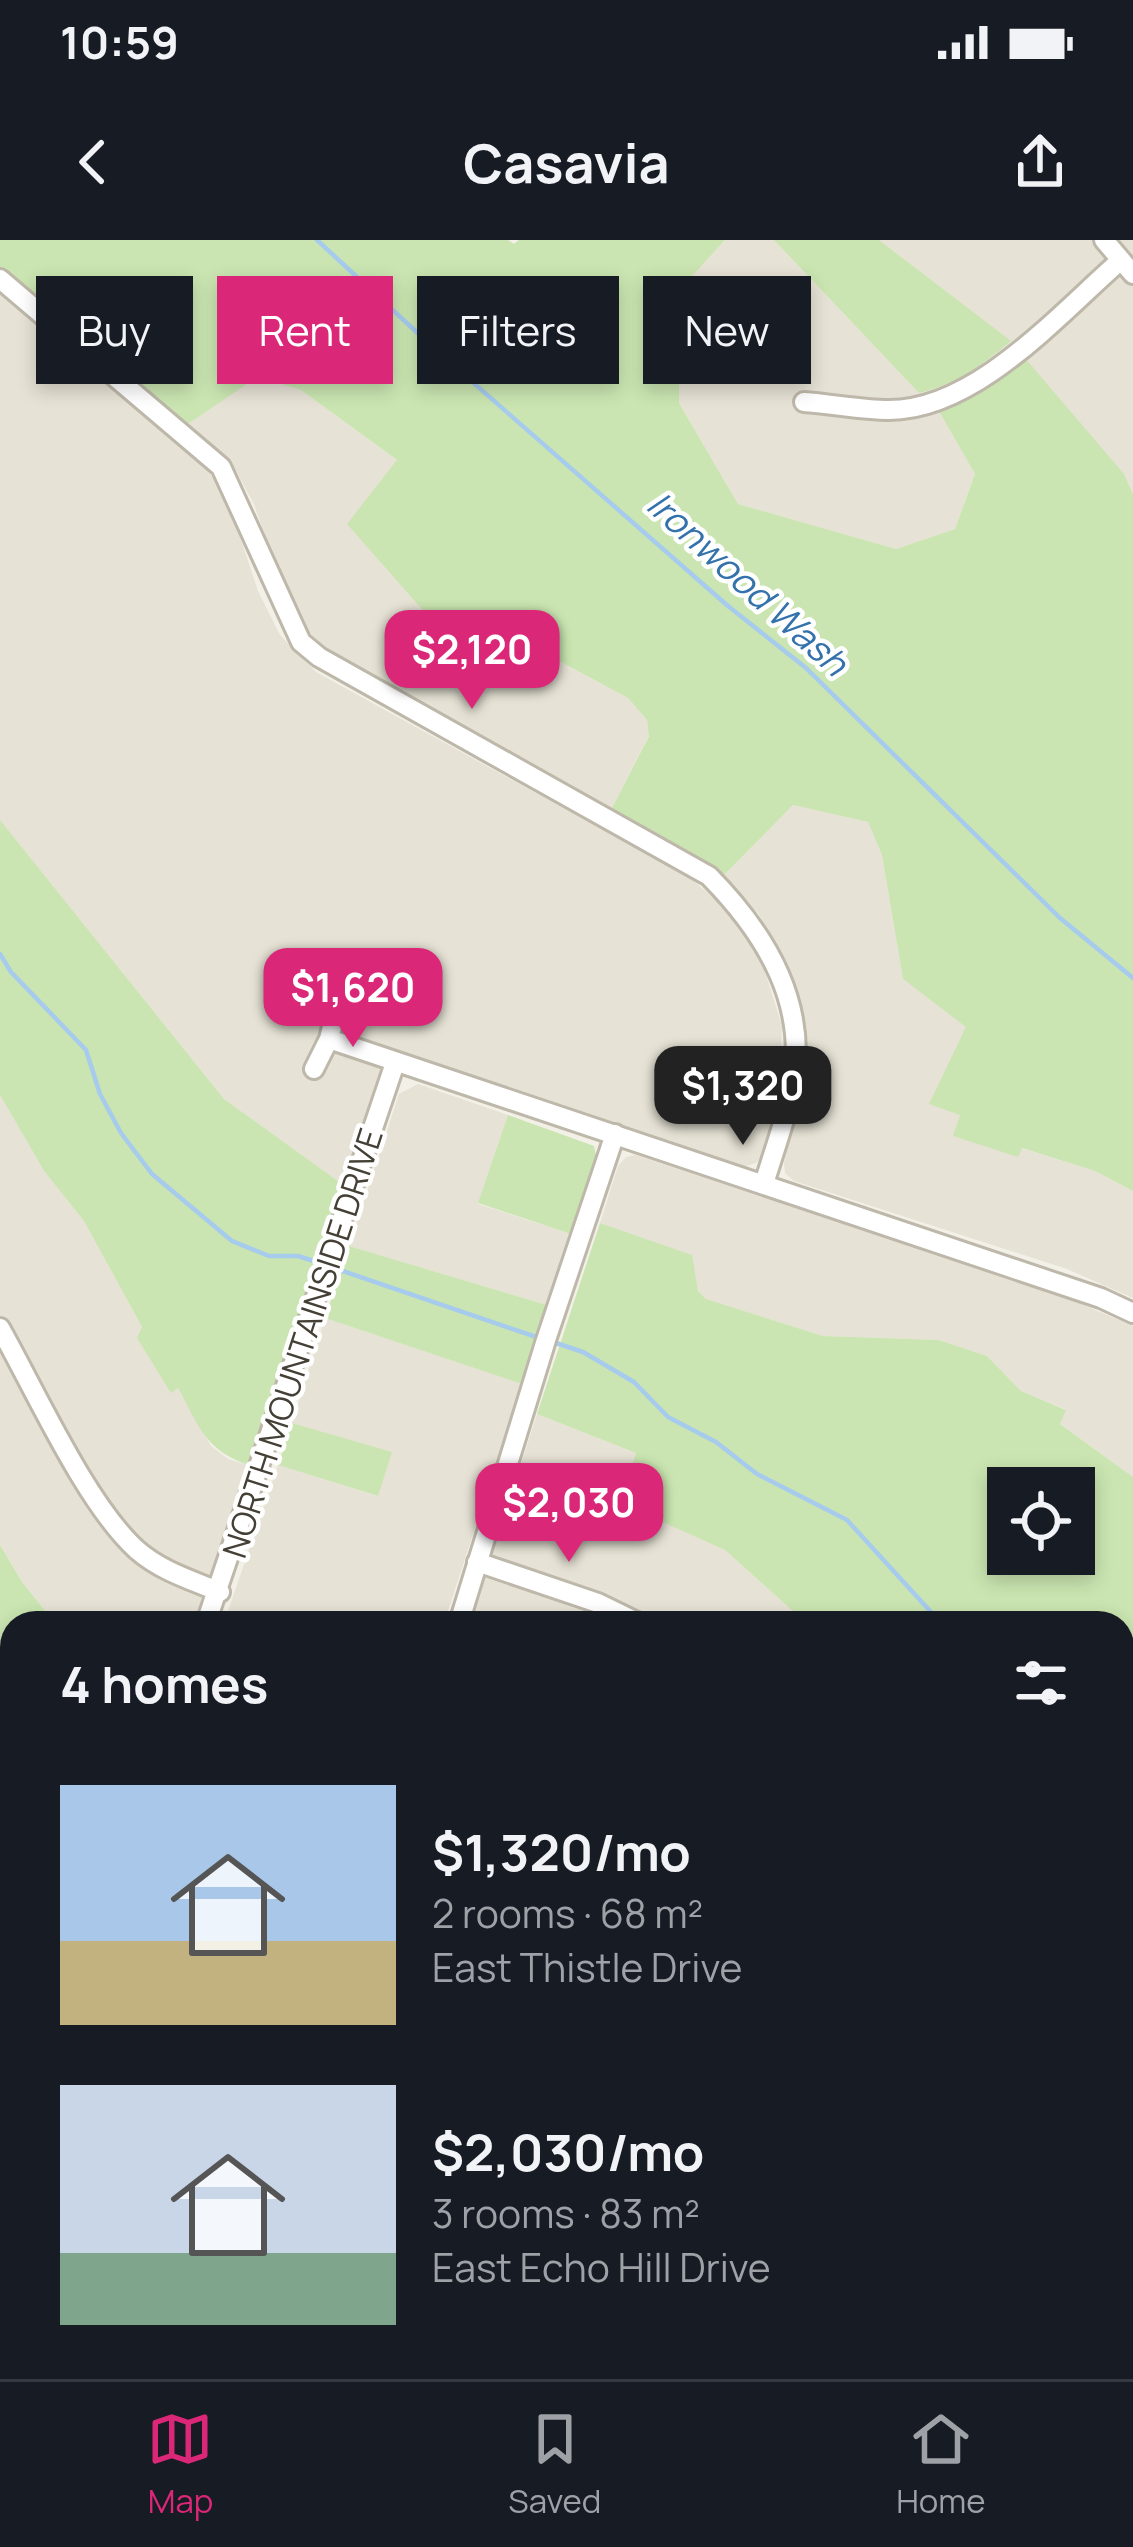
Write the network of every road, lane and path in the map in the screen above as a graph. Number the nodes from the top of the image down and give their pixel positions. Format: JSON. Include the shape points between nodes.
{"nodes":[{"id":1,"x":1104,"y":240,"type":"edge"},
{"id":2,"x":1127,"y":267,"type":"edge"},
{"id":3,"x":0,"y":279,"type":"edge"},
{"id":4,"x":804,"y":402,"type":"dead end"},
{"id":5,"x":336,"y":1010,"type":"dead end"},
{"id":6,"x":329,"y":1039,"type":"junction"},
{"id":7,"x":395,"y":1063,"type":"junction"},
{"id":8,"x":314,"y":1069,"type":"dead end"},
{"id":9,"x":615,"y":1134,"type":"junction"},
{"id":10,"x":764,"y":1184,"type":"junction"},
{"id":11,"x":1133,"y":1313,"type":"edge"},
{"id":12,"x":0,"y":1328,"type":"edge"},
{"id":13,"x":477,"y":1562,"type":"junction"},
{"id":14,"x":220,"y":1592,"type":"junction"},
{"id":15,"x":211,"y":1611,"type":"edge"},
{"id":16,"x":463,"y":1611,"type":"edge"},
{"id":17,"x":613,"y":1611,"type":"edge"}],
"edges":[{"from":1,"to":2,"type":"street"},
{"from":2,"to":4,"type":"street","via":[[985,378],[940,400],[892,410]]},
{"from":3,"to":10,"type":"street","via":[[221,467],[301,642],[709,876],[747,915],[781,970],[796,1045],[792,1091]]},
{"from":5,"to":6,"type":"street"},
{"from":6,"to":7,"type":"street"},
{"from":6,"to":8,"type":"street"},
{"from":7,"to":9,"type":"street"},
{"from":7,"to":14,"type":"street","name":"NORTH MOUNTAINSIDE DRIVE"},
{"from":9,"to":10,"type":"street"},
{"from":9,"to":13,"type":"street"},
{"from":10,"to":11,"type":"street"},
{"from":12,"to":14,"type":"street","via":[[91,1490],[134,1547]]},
{"from":13,"to":16,"type":"street"},
{"from":13,"to":17,"type":"street"},
{"from":14,"to":15,"type":"street","name":"NORTH MOUNTAINSIDE DRIVE"}]}
